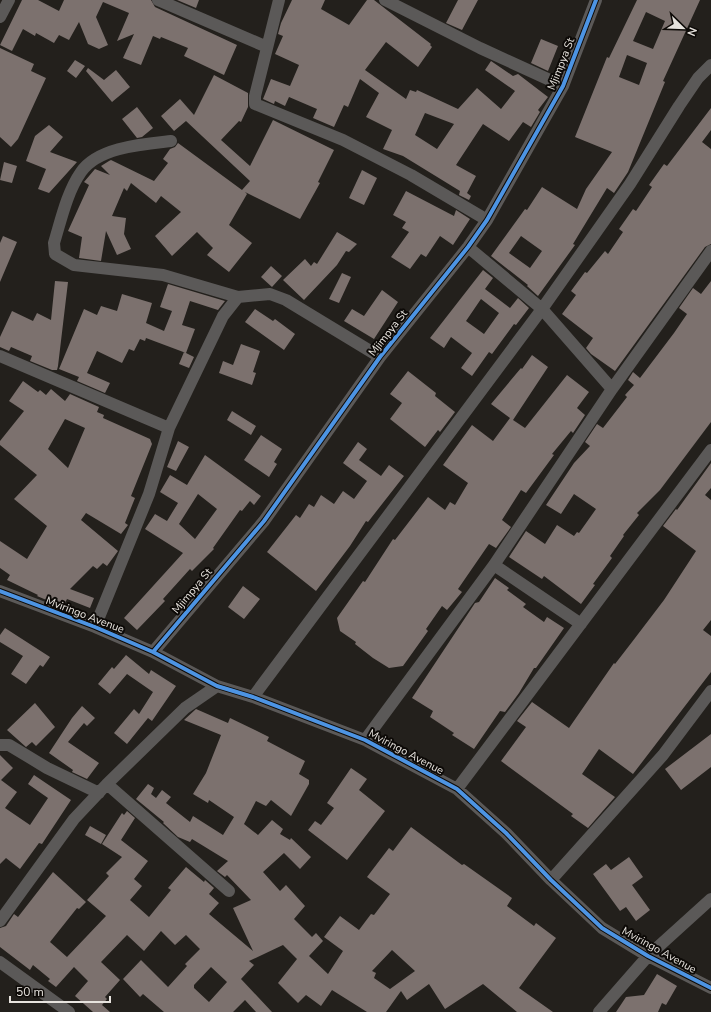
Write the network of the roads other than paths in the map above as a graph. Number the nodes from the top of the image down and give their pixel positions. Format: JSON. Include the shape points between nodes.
{"nodes":[{"id":1,"x":9,"y":0,"type":"edge"},
{"id":2,"x":158,"y":0,"type":"edge"},
{"id":3,"x":279,"y":0,"type":"edge"},
{"id":4,"x":385,"y":0,"type":"edge"},
{"id":5,"x":596,"y":0,"type":"edge"},
{"id":6,"x":0,"y":17,"type":"edge"},
{"id":7,"x":267,"y":47,"type":"junction"},
{"id":8,"x":711,"y":65,"type":"edge"},
{"id":9,"x":563,"y":86,"type":"junction"},
{"id":10,"x":171,"y":141,"type":"dead end"},
{"id":11,"x":487,"y":220,"type":"junction"},
{"id":12,"x":468,"y":247,"type":"junction"},
{"id":13,"x":711,"y":251,"type":"edge"},
{"id":14,"x":238,"y":296,"type":"junction"},
{"id":15,"x":542,"y":309,"type":"junction"},
{"id":16,"x":0,"y":356,"type":"edge"},
{"id":17,"x":380,"y":357,"type":"junction"},
{"id":18,"x":612,"y":389,"type":"junction"},
{"id":19,"x":169,"y":428,"type":"junction"},
{"id":20,"x":711,"y":450,"type":"edge"},
{"id":21,"x":494,"y":565,"type":"junction"},
{"id":22,"x":0,"y":591,"type":"edge"},
{"id":23,"x":582,"y":624,"type":"junction"},
{"id":24,"x":95,"y":627,"type":"junction"},
{"id":25,"x":153,"y":652,"type":"junction"},
{"id":26,"x":217,"y":686,"type":"junction"},
{"id":27,"x":711,"y":692,"type":"edge"},
{"id":28,"x":253,"y":697,"type":"junction"},
{"id":29,"x":365,"y":740,"type":"junction"},
{"id":30,"x":0,"y":745,"type":"edge"},
{"id":31,"x":103,"y":788,"type":"junction"},
{"id":32,"x":457,"y":789,"type":"junction"},
{"id":33,"x":551,"y":880,"type":"junction"},
{"id":34,"x":229,"y":891,"type":"dead end"},
{"id":35,"x":711,"y":899,"type":"edge"},
{"id":36,"x":0,"y":921,"type":"edge"},
{"id":37,"x":648,"y":956,"type":"junction"},
{"id":38,"x":0,"y":962,"type":"edge"},
{"id":39,"x":711,"y":988,"type":"edge"},
{"id":40,"x":68,"y":1012,"type":"edge"},
{"id":41,"x":599,"y":1012,"type":"edge"}],
"edges":[{"from":1,"to":6,"type":"street"},
{"from":2,"to":7,"type":"street"},
{"from":3,"to":7,"type":"street"},
{"from":4,"to":9,"type":"street"},
{"from":5,"to":9,"type":"street","name":"Mjimpya St"},
{"from":7,"to":11,"type":"street","via":[[255,104],[350,144],[411,174]]},
{"from":8,"to":15,"type":"street","via":[[698,78],[630,184]]},
{"from":9,"to":11,"type":"street","name":"Mjimpya St"},
{"from":10,"to":14,"type":"street","via":[[136,145],[97,157],[82,170],[74,183],[54,243],[55,254],[74,265],[162,275]]},
{"from":11,"to":12,"type":"street","name":"Mjimpya St"},
{"from":12,"to":15,"type":"street"},
{"from":12,"to":17,"type":"street","name":"Mjimpya St"},
{"from":13,"to":18,"type":"street"},
{"from":14,"to":17,"type":"street","via":[[270,294],[286,300]]},
{"from":14,"to":19,"type":"street","via":[[223,316]]},
{"from":15,"to":18,"type":"street"},
{"from":15,"to":28,"type":"street"},
{"from":16,"to":19,"type":"street"},
{"from":17,"to":25,"type":"street","name":"Mjimpya St","via":[[264,521]]},
{"from":18,"to":21,"type":"street"},
{"from":19,"to":24,"type":"street","via":[[148,494]]},
{"from":20,"to":23,"type":"street"},
{"from":21,"to":23,"type":"street"},
{"from":21,"to":29,"type":"street"},
{"from":22,"to":24,"type":"street","name":"Mviringo Avenue"},
{"from":23,"to":32,"type":"street"},
{"from":24,"to":25,"type":"street","name":"Mviringo Avenue"},
{"from":25,"to":26,"type":"street","name":"Mviringo Avenue"},
{"from":26,"to":28,"type":"street","name":"Mviringo Avenue"},
{"from":26,"to":31,"type":"street","via":[[185,708]]},
{"from":27,"to":33,"type":"street","via":[[663,755]]},
{"from":28,"to":29,"type":"street","name":"Mviringo Avenue"},
{"from":29,"to":32,"type":"street","name":"Mviringo Avenue"},
{"from":30,"to":31,"type":"street","via":[[9,745],[47,768]]},
{"from":31,"to":34,"type":"street"},
{"from":31,"to":36,"type":"street","via":[[74,819]]},
{"from":32,"to":33,"type":"street","name":"Mviringo Avenue","via":[[506,833]]},
{"from":33,"to":37,"type":"street","name":"Mviringo Avenue","via":[[602,928]]},
{"from":35,"to":37,"type":"street"},
{"from":37,"to":39,"type":"street","name":"Mviringo Avenue"},
{"from":37,"to":41,"type":"street"},
{"from":38,"to":40,"type":"street"}]}
